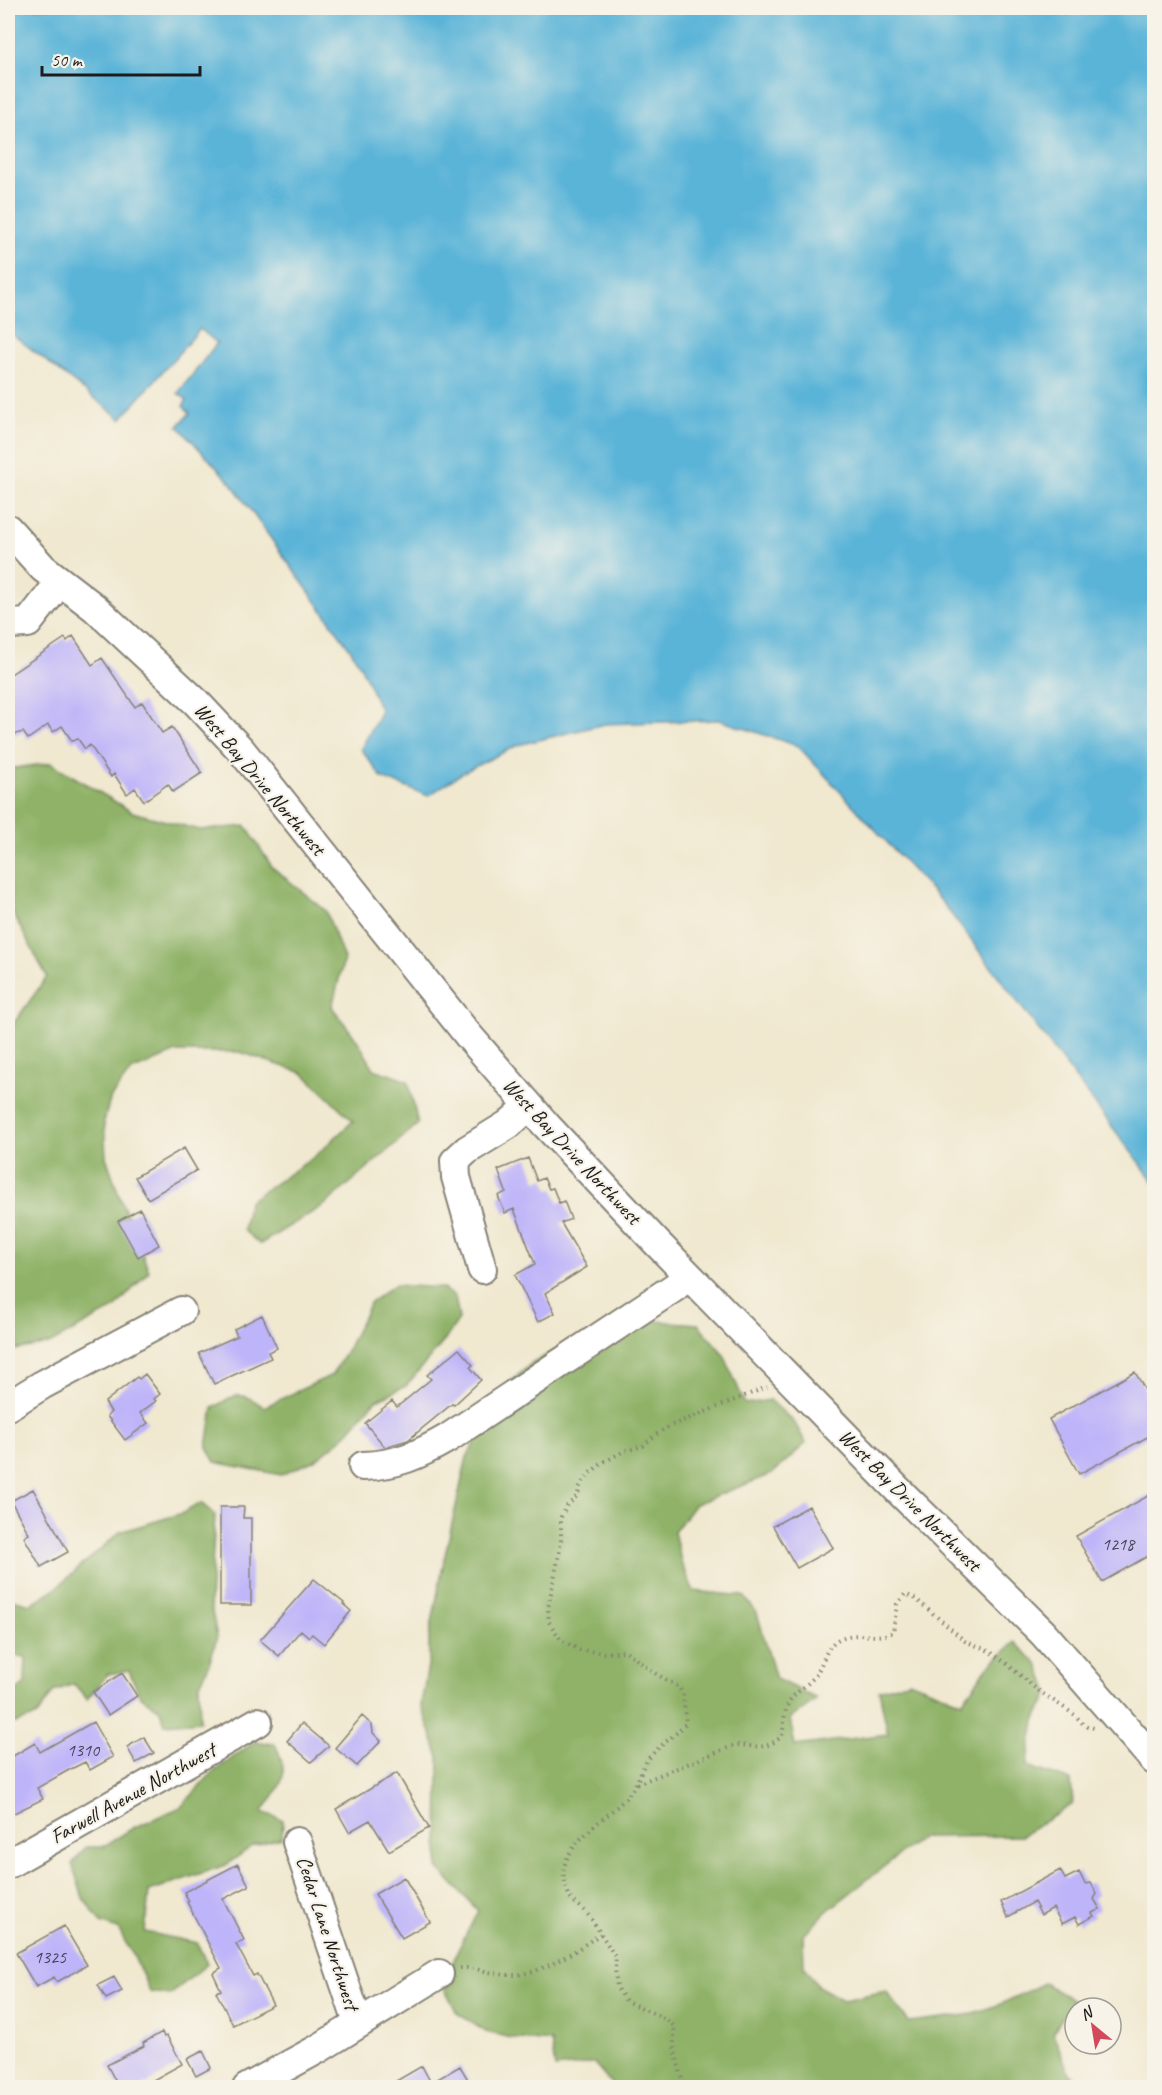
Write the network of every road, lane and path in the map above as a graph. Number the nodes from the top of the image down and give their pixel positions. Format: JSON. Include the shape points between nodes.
{"nodes":[{"id":1,"x":8,"y":529,"type":"edge"},
{"id":2,"x":8,"y":546,"type":"edge"},
{"id":3,"x":51,"y":575,"type":"junction"},
{"id":4,"x":8,"y":624,"type":"edge"},
{"id":5,"x":529,"y":1106,"type":"junction"},
{"id":6,"x":482,"y":1269,"type":"dead end"},
{"id":7,"x":688,"y":1275,"type":"junction"},
{"id":8,"x":181,"y":1311,"type":"dead end"},
{"id":9,"x":773,"y":1384,"type":"dead end"},
{"id":10,"x":8,"y":1406,"type":"edge"},
{"id":11,"x":363,"y":1466,"type":"dead end"},
{"id":12,"x":258,"y":1722,"type":"dead end"},
{"id":13,"x":1102,"y":1725,"type":"dead end"},
{"id":14,"x":1155,"y":1760,"type":"edge"},
{"id":15,"x":637,"y":1784,"type":"junction"},
{"id":16,"x":297,"y":1842,"type":"dead end"},
{"id":17,"x":8,"y":1864,"type":"edge"},
{"id":18,"x":601,"y":1934,"type":"junction"},
{"id":19,"x":439,"y":1974,"type":"joint"},
{"id":20,"x":358,"y":2023,"type":"junction"},
{"id":21,"x":247,"y":2088,"type":"edge"},
{"id":22,"x":684,"y":2088,"type":"edge"}],
"edges":[{"from":1,"to":3,"type":"street","name":"West Bay Drive Northwest"},
{"from":2,"to":3,"type":"street"},
{"from":3,"to":4,"type":"street","via":[[28,623]]},
{"from":3,"to":5,"type":"street","name":"West Bay Drive Northwest","via":[[95,608],[196,702],[241,750],[460,1026]]},
{"from":5,"to":6,"type":"street","via":[[455,1161]]},
{"from":5,"to":7,"type":"street","name":"West Bay Drive Northwest"},
{"from":7,"to":11,"type":"street","via":[[448,1438],[420,1454]]},
{"from":7,"to":14,"type":"street","name":"West Bay Drive Northwest","via":[[1043,1633]]},
{"from":8,"to":10,"type":"street"},
{"from":9,"to":15,"type":"path","via":[[670,1426],[643,1446],[604,1462],[584,1480],[561,1517],[561,1545],[548,1608],[555,1632],[561,1640],[589,1653],[626,1651],[679,1687],[683,1695],[686,1724],[648,1759]]},
{"from":12,"to":17,"type":"street","name":"Farwell Avenue Northwest"},
{"from":13,"to":15,"type":"path","via":[[1093,1729],[1084,1725],[1006,1663],[965,1641],[905,1594],[897,1604],[893,1632],[885,1636],[852,1635],[831,1645],[813,1678],[789,1702],[782,1736],[777,1741],[759,1748],[735,1745]]},
{"from":15,"to":18,"type":"path","via":[[617,1808],[583,1837],[564,1869],[571,1899]]},
{"from":16,"to":20,"type":"street","name":"Cedar Lane Northwest"},
{"from":18,"to":19,"type":"path","via":[[556,1962],[516,1975],[468,1967]]},
{"from":18,"to":22,"type":"path","via":[[616,1958],[617,1988],[626,2001],[674,2026],[674,2046]]},
{"from":19,"to":20,"type":"street"},
{"from":20,"to":21,"type":"street"}]}
